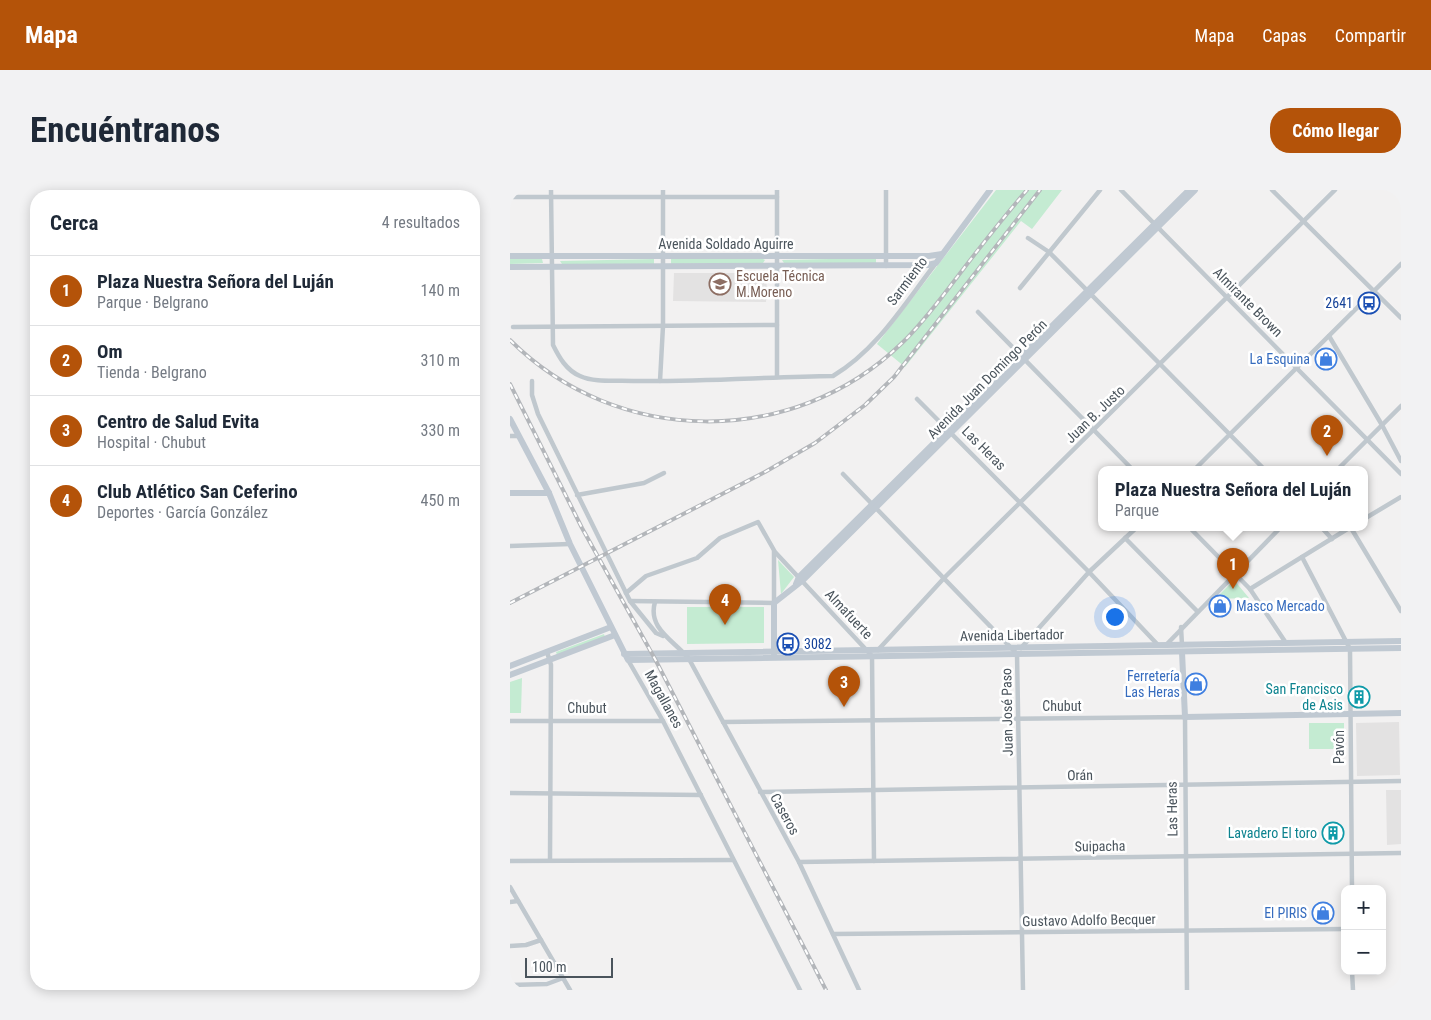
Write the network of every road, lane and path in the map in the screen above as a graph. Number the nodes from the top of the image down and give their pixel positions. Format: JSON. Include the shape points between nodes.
{"nodes":[{"id":1,"x":551,"y":190,"type":"edge"},
{"id":2,"x":663,"y":190,"type":"edge"},
{"id":3,"x":777,"y":190,"type":"edge"},
{"id":4,"x":886,"y":190,"type":"edge"},
{"id":5,"x":990,"y":190,"type":"edge"},
{"id":6,"x":1100,"y":190,"type":"edge"},
{"id":7,"x":1122,"y":190,"type":"edge"},
{"id":8,"x":1189,"y":190,"type":"edge"},
{"id":9,"x":1195,"y":190,"type":"edge"},
{"id":10,"x":1272,"y":190,"type":"edge"},
{"id":11,"x":1335,"y":190,"type":"edge"},
{"id":12,"x":551,"y":196,"type":"junction"},
{"id":13,"x":510,"y":197,"type":"edge"},
{"id":14,"x":663,"y":197,"type":"junction"},
{"id":15,"x":777,"y":197,"type":"junction"},
{"id":16,"x":1304,"y":221,"type":"junction"},
{"id":17,"x":1157,"y":225,"type":"junction"},
{"id":18,"x":1028,"y":238,"type":"dead end"},
{"id":19,"x":1049,"y":252,"type":"junction"},
{"id":20,"x":942,"y":254,"type":"junction"},
{"id":21,"x":510,"y":256,"type":"edge"},
{"id":22,"x":550,"y":256,"type":"junction"},
{"id":23,"x":663,"y":256,"type":"junction"},
{"id":24,"x":777,"y":256,"type":"junction"},
{"id":25,"x":886,"y":256,"type":"junction"},
{"id":26,"x":936,"y":263,"type":"junction"},
{"id":27,"x":1401,"y":264,"type":"edge"},
{"id":28,"x":550,"y":266,"type":"junction"},
{"id":29,"x":664,"y":266,"type":"junction"},
{"id":30,"x":777,"y":266,"type":"junction"},
{"id":31,"x":886,"y":266,"type":"junction"},
{"id":32,"x":510,"y":267,"type":"edge"},
{"id":33,"x":1020,"y":288,"type":"dead end"},
{"id":34,"x":1374,"y":291,"type":"junction"},
{"id":35,"x":1089,"y":293,"type":"junction"},
{"id":36,"x":1228,"y":297,"type":"junction"},
{"id":37,"x":978,"y":312,"type":"dead end"},
{"id":38,"x":1401,"y":318,"type":"edge"},
{"id":39,"x":777,"y":325,"type":"junction"},
{"id":40,"x":663,"y":326,"type":"junction"},
{"id":41,"x":513,"y":327,"type":"dead end"},
{"id":42,"x":551,"y":327,"type":"junction"},
{"id":43,"x":1329,"y":336,"type":"junction"},
{"id":44,"x":1023,"y":358,"type":"junction"},
{"id":45,"x":1160,"y":366,"type":"junction"},
{"id":46,"x":1297,"y":367,"type":"junction"},
{"id":47,"x":777,"y":377,"type":"junction"},
{"id":48,"x":532,"y":380,"type":"dead end"},
{"id":49,"x":660,"y":381,"type":"junction"},
{"id":50,"x":917,"y":399,"type":"dead end"},
{"id":51,"x":1401,"y":406,"type":"edge"},
{"id":52,"x":510,"y":419,"type":"edge"},
{"id":53,"x":1382,"y":425,"type":"junction"},
{"id":54,"x":1094,"y":430,"type":"junction"},
{"id":55,"x":949,"y":431,"type":"junction"},
{"id":56,"x":510,"y":436,"type":"edge"},
{"id":57,"x":519,"y":436,"type":"junction"},
{"id":58,"x":1229,"y":436,"type":"junction"},
{"id":59,"x":1368,"y":439,"type":"junction"},
{"id":60,"x":1401,"y":461,"type":"edge"},
{"id":61,"x":1130,"y":466,"type":"edge"},
{"id":62,"x":1198,"y":466,"type":"edge"},
{"id":63,"x":1261,"y":466,"type":"edge"},
{"id":64,"x":1341,"y":466,"type":"edge"},
{"id":65,"x":664,"y":473,"type":"dead end"},
{"id":66,"x":843,"y":474,"type":"dead end"},
{"id":67,"x":1401,"y":474,"type":"edge"},
{"id":68,"x":510,"y":493,"type":"edge"},
{"id":69,"x":548,"y":493,"type":"junction"},
{"id":70,"x":577,"y":495,"type":"junction"},
{"id":71,"x":1401,"y":497,"type":"edge"},
{"id":72,"x":1020,"y":502,"type":"junction"},
{"id":73,"x":874,"y":506,"type":"junction"},
{"id":74,"x":1368,"y":517,"type":"edge"},
{"id":75,"x":1133,"y":531,"type":"edge"},
{"id":76,"x":1193,"y":531,"type":"edge"},
{"id":77,"x":1277,"y":531,"type":"edge"},
{"id":78,"x":1325,"y":531,"type":"edge"},
{"id":79,"x":1345,"y":531,"type":"edge"},
{"id":80,"x":1352,"y":531,"type":"edge"},
{"id":81,"x":1126,"y":538,"type":"junction"},
{"id":82,"x":1332,"y":539,"type":"junction"},
{"id":83,"x":570,"y":544,"type":"junction"},
{"id":84,"x":510,"y":546,"type":"edge"},
{"id":85,"x":774,"y":550,"type":"junction"},
{"id":86,"x":1302,"y":557,"type":"junction"},
{"id":87,"x":1089,"y":572,"type":"junction"},
{"id":88,"x":1235,"y":573,"type":"junction"},
{"id":89,"x":945,"y":577,"type":"junction"},
{"id":90,"x":799,"y":581,"type":"junction"},
{"id":91,"x":1250,"y":589,"type":"junction"},
{"id":92,"x":626,"y":593,"type":"junction"},
{"id":93,"x":630,"y":601,"type":"junction"},
{"id":94,"x":655,"y":602,"type":"junction"},
{"id":95,"x":774,"y":603,"type":"junction"},
{"id":96,"x":1401,"y":610,"type":"edge"},
{"id":97,"x":1197,"y":611,"type":"junction"},
{"id":98,"x":611,"y":627,"type":"junction"},
{"id":99,"x":1182,"y":627,"type":"junction"},
{"id":100,"x":615,"y":635,"type":"junction"},
{"id":101,"x":665,"y":637,"type":"junction"},
{"id":102,"x":1401,"y":641,"type":"edge"},
{"id":103,"x":1286,"y":643,"type":"junction"},
{"id":104,"x":1158,"y":645,"type":"junction"},
{"id":105,"x":1166,"y":645,"type":"junction"},
{"id":106,"x":1349,"y":645,"type":"junction"},
{"id":107,"x":1011,"y":647,"type":"junction"},
{"id":108,"x":1022,"y":647,"type":"junction"},
{"id":109,"x":1182,"y":648,"type":"junction"},
{"id":110,"x":1401,"y":648,"type":"edge"},
{"id":111,"x":867,"y":650,"type":"junction"},
{"id":112,"x":878,"y":650,"type":"junction"},
{"id":113,"x":547,"y":652,"type":"junction"},
{"id":114,"x":684,"y":652,"type":"junction"},
{"id":115,"x":774,"y":654,"type":"junction"},
{"id":116,"x":1017,"y":654,"type":"junction"},
{"id":117,"x":872,"y":656,"type":"junction"},
{"id":118,"x":626,"y":657,"type":"junction"},
{"id":119,"x":689,"y":659,"type":"junction"},
{"id":120,"x":551,"y":660,"type":"junction"},
{"id":121,"x":510,"y":666,"type":"edge"},
{"id":122,"x":510,"y":675,"type":"edge"},
{"id":123,"x":1401,"y":713,"type":"edge"},
{"id":124,"x":1350,"y":714,"type":"junction"},
{"id":125,"x":1185,"y":717,"type":"junction"},
{"id":126,"x":1018,"y":718,"type":"junction"},
{"id":127,"x":873,"y":720,"type":"junction"},
{"id":128,"x":510,"y":721,"type":"edge"},
{"id":129,"x":551,"y":721,"type":"junction"},
{"id":130,"x":663,"y":721,"type":"junction"},
{"id":131,"x":723,"y":722,"type":"junction"},
{"id":132,"x":1401,"y":781,"type":"edge"},
{"id":133,"x":1350,"y":782,"type":"junction"},
{"id":134,"x":1184,"y":785,"type":"junction"},
{"id":135,"x":1019,"y":788,"type":"junction"},
{"id":136,"x":873,"y":790,"type":"junction"},
{"id":137,"x":760,"y":792,"type":"junction"},
{"id":138,"x":510,"y":793,"type":"edge"},
{"id":139,"x":550,"y":794,"type":"junction"},
{"id":140,"x":702,"y":795,"type":"junction"},
{"id":141,"x":1401,"y":853,"type":"edge"},
{"id":142,"x":1352,"y":854,"type":"junction"},
{"id":143,"x":1186,"y":855,"type":"junction"},
{"id":144,"x":1020,"y":859,"type":"junction"},
{"id":145,"x":550,"y":860,"type":"junction"},
{"id":146,"x":733,"y":860,"type":"junction"},
{"id":147,"x":874,"y":860,"type":"junction"},
{"id":148,"x":510,"y":861,"type":"edge"},
{"id":149,"x":799,"y":862,"type":"junction"},
{"id":150,"x":1352,"y":885,"type":"edge"},
{"id":151,"x":510,"y":887,"type":"edge"},
{"id":152,"x":518,"y":901,"type":"junction"},
{"id":153,"x":510,"y":902,"type":"edge"},
{"id":154,"x":1341,"y":928,"type":"edge"},
{"id":155,"x":1186,"y":930,"type":"junction"},
{"id":156,"x":1022,"y":932,"type":"junction"},
{"id":157,"x":833,"y":934,"type":"junction"},
{"id":158,"x":541,"y":940,"type":"junction"},
{"id":159,"x":510,"y":946,"type":"edge"},
{"id":160,"x":1352,"y":975,"type":"edge"},
{"id":161,"x":563,"y":978,"type":"junction"},
{"id":162,"x":510,"y":985,"type":"edge"},
{"id":163,"x":570,"y":990,"type":"edge"},
{"id":164,"x":800,"y":990,"type":"edge"},
{"id":165,"x":859,"y":990,"type":"edge"},
{"id":166,"x":1023,"y":990,"type":"edge"},
{"id":167,"x":1187,"y":990,"type":"edge"},
{"id":168,"x":1353,"y":990,"type":"edge"}],
"edges":[{"from":1,"to":12,"type":"street"},
{"from":2,"to":14,"type":"street"},
{"from":3,"to":15,"type":"street"},
{"from":4,"to":25,"type":"street"},
{"from":5,"to":20,"type":"main road","name":"Sarmiento"},
{"from":6,"to":19,"type":"street"},
{"from":7,"to":17,"type":"street","name":"Almirante Brown"},
{"from":8,"to":17,"type":"main road","name":"Avenida Juan Domingo Perón"},
{"from":9,"to":17,"type":"main road","name":"Avenida Juan Domingo Perón"},
{"from":10,"to":16,"type":"street"},
{"from":11,"to":16,"type":"street","name":"Juan B. Justo"},
{"from":12,"to":13,"type":"street"},
{"from":12,"to":14,"type":"street"},
{"from":12,"to":22,"type":"street"},
{"from":14,"to":15,"type":"street"},
{"from":14,"to":23,"type":"street"},
{"from":15,"to":24,"type":"street"},
{"from":16,"to":34,"type":"street"},
{"from":16,"to":36,"type":"street","name":"Juan B. Justo"},
{"from":17,"to":35,"type":"main road","name":"Avenida Juan Domingo Perón"},
{"from":17,"to":36,"type":"street","name":"Almirante Brown"},
{"from":18,"to":19,"type":"street"},
{"from":19,"to":33,"type":"street"},
{"from":19,"to":35,"type":"street"},
{"from":20,"to":25,"type":"main road","name":"Avenida Soldado Aguirre"},
{"from":20,"to":26,"type":"main road","name":"Sarmiento"},
{"from":21,"to":22,"type":"main road","name":"Avenida Soldado Aguirre"},
{"from":22,"to":23,"type":"main road","name":"Avenida Soldado Aguirre"},
{"from":22,"to":28,"type":"street"},
{"from":23,"to":24,"type":"main road","name":"Avenida Soldado Aguirre"},
{"from":23,"to":29,"type":"street"},
{"from":24,"to":25,"type":"main road","name":"Avenida Soldado Aguirre"},
{"from":24,"to":30,"type":"street"},
{"from":25,"to":31,"type":"street"},
{"from":26,"to":31,"type":"main road","name":"Avenida Soldado Aguirre"},
{"from":26,"to":47,"type":"street","name":"Sarmiento","via":[[876,342],[849,367],[833,376]]},
{"from":27,"to":34,"type":"street"},
{"from":28,"to":29,"type":"main road","name":"Avenida Soldado Aguirre"},
{"from":28,"to":32,"type":"main road","name":"Avenida Soldado Aguirre"},
{"from":28,"to":42,"type":"street"},
{"from":29,"to":30,"type":"main road","name":"Avenida Soldado Aguirre"},
{"from":29,"to":40,"type":"street"},
{"from":30,"to":31,"type":"main road","name":"Avenida Soldado Aguirre"},
{"from":30,"to":39,"type":"street"},
{"from":34,"to":38,"type":"street"},
{"from":34,"to":43,"type":"street"},
{"from":35,"to":44,"type":"main road","name":"Avenida Juan Domingo Perón"},
{"from":35,"to":45,"type":"street"},
{"from":36,"to":45,"type":"street","name":"Juan B. Justo"},
{"from":36,"to":46,"type":"street","name":"Almirante Brown"},
{"from":37,"to":44,"type":"street"},
{"from":39,"to":40,"type":"street"},
{"from":39,"to":47,"type":"street"},
{"from":40,"to":42,"type":"street"},
{"from":40,"to":49,"type":"street"},
{"from":41,"to":42,"type":"street"},
{"from":42,"to":49,"type":"street","via":[[553,345],[559,357],[569,370],[580,376],[593,380]]},
{"from":43,"to":46,"type":"street"},
{"from":43,"to":53,"type":"street"},
{"from":44,"to":54,"type":"street"},
{"from":44,"to":55,"type":"main road","name":"Avenida Juan Domingo Perón"},
{"from":45,"to":54,"type":"street","name":"Juan B. Justo"},
{"from":45,"to":58,"type":"street"},
{"from":46,"to":58,"type":"street"},
{"from":46,"to":59,"type":"street","name":"Almirante Brown"},
{"from":47,"to":49,"type":"street"},
{"from":48,"to":70,"type":"street","name":"Caseros","via":[[532,395],[538,414]]},
{"from":50,"to":55,"type":"street","name":"Las Heras"},
{"from":51,"to":53,"type":"street"},
{"from":52,"to":57,"type":"main road","name":"Magallanes"},
{"from":53,"to":59,"type":"street"},
{"from":53,"to":60,"type":"street"},
{"from":54,"to":61,"type":"street"},
{"from":54,"to":72,"type":"street","name":"Juan B. Justo"},
{"from":55,"to":72,"type":"street","name":"Las Heras"},
{"from":55,"to":73,"type":"main road","name":"Avenida Juan Domingo Perón"},
{"from":56,"to":57,"type":"street"},
{"from":57,"to":69,"type":"main road","name":"Magallanes"},
{"from":58,"to":62,"type":"street"},
{"from":58,"to":63,"type":"street"},
{"from":59,"to":64,"type":"street"},
{"from":59,"to":67,"type":"street","name":"Almirante Brown"},
{"from":65,"to":70,"type":"street","via":[[644,483]]},
{"from":66,"to":73,"type":"street","name":"Juan José Paso"},
{"from":68,"to":69,"type":"main road"},
{"from":69,"to":83,"type":"main road","name":"Magallanes"},
{"from":70,"to":92,"type":"street","name":"Caseros"},
{"from":71,"to":74,"type":"street"},
{"from":72,"to":87,"type":"street","name":"Las Heras"},
{"from":72,"to":89,"type":"street","name":"Juan B. Justo"},
{"from":73,"to":89,"type":"street","name":"Juan José Paso"},
{"from":73,"to":90,"type":"main road","name":"Avenida Juan Domingo Perón"},
{"from":75,"to":81,"type":"street"},
{"from":76,"to":88,"type":"street"},
{"from":77,"to":88,"type":"street"},
{"from":78,"to":82,"type":"street"},
{"from":79,"to":82,"type":"street"},
{"from":80,"to":96,"type":"street"},
{"from":81,"to":87,"type":"street"},
{"from":81,"to":97,"type":"street"},
{"from":82,"to":86,"type":"street"},
{"from":83,"to":84,"type":"street"},
{"from":83,"to":98,"type":"main road","name":"Magallanes"},
{"from":85,"to":90,"type":"street","name":"Almafuerte"},
{"from":85,"to":92,"type":"street","name":"Almafuerte","via":[[758,522],[720,538],[697,558],[646,576]]},
{"from":85,"to":95,"type":"street"},
{"from":86,"to":91,"type":"street"},
{"from":86,"to":106,"type":"street","name":"Pavón"},
{"from":87,"to":104,"type":"street","name":"Las Heras"},
{"from":87,"to":108,"type":"street"},
{"from":88,"to":91,"type":"street"},
{"from":88,"to":97,"type":"street"},
{"from":89,"to":107,"type":"street","name":"Juan José Paso"},
{"from":89,"to":112,"type":"street","name":"Juan B. Justo"},
{"from":90,"to":95,"type":"main road","name":"Avenida Juan Domingo Perón"},
{"from":90,"to":111,"type":"street","name":"Almafuerte"},
{"from":91,"to":103,"type":"street"},
{"from":92,"to":93,"type":"street","name":"Caseros"},
{"from":93,"to":94,"type":"street"},
{"from":93,"to":101,"type":"street","name":"Caseros","via":[[656,633]]},
{"from":94,"to":95,"type":"street"},
{"from":94,"to":101,"type":"street","via":[[655,621]]},
{"from":95,"to":115,"type":"main road"},
{"from":97,"to":99,"type":"street"},
{"from":98,"to":100,"type":"main road","name":"Magallanes"},
{"from":98,"to":113,"type":"main road"},
{"from":99,"to":105,"type":"street"},
{"from":99,"to":109,"type":"street","name":"Las Heras"},
{"from":100,"to":118,"type":"main road","name":"Magallanes"},
{"from":100,"to":120,"type":"main road"},
{"from":101,"to":114,"type":"street","name":"Caseros"},
{"from":102,"to":106,"type":"main road","name":"Avenida Libertador"},
{"from":103,"to":106,"type":"main road","name":"Avenida Libertador"},
{"from":103,"to":109,"type":"main road","name":"Avenida Libertador"},
{"from":104,"to":105,"type":"main road","name":"Avenida Libertador"},
{"from":104,"to":108,"type":"main road","name":"Avenida Libertador"},
{"from":105,"to":109,"type":"main road","name":"Avenida Libertador"},
{"from":106,"to":109,"type":"main road","name":"Avenida Libertador"},
{"from":106,"to":110,"type":"main road","name":"Avenida Libertador"},
{"from":106,"to":124,"type":"street","name":"Pavón"},
{"from":107,"to":108,"type":"main road","name":"Avenida Libertador"},
{"from":107,"to":112,"type":"main road","name":"Avenida Libertador"},
{"from":107,"to":116,"type":"street","name":"Juan José Paso"},
{"from":108,"to":116,"type":"street"},
{"from":109,"to":116,"type":"main road","name":"Avenida Libertador"},
{"from":109,"to":125,"type":"main road","name":"Las Heras"},
{"from":111,"to":112,"type":"main road","name":"Avenida Libertador"},
{"from":111,"to":115,"type":"main road","name":"Avenida Libertador"},
{"from":111,"to":117,"type":"street","name":"Almafuerte"},
{"from":112,"to":117,"type":"street","name":"Juan B. Justo"},
{"from":113,"to":120,"type":"street"},
{"from":113,"to":121,"type":"main road"},
{"from":114,"to":115,"type":"main road","name":"Avenida Libertador"},
{"from":114,"to":118,"type":"main road","name":"Avenida Libertador"},
{"from":114,"to":119,"type":"street","name":"Caseros"},
{"from":115,"to":117,"type":"main road","name":"Avenida Libertador"},
{"from":115,"to":119,"type":"main road","name":"Avenida Libertador"},
{"from":116,"to":117,"type":"main road","name":"Avenida Libertador"},
{"from":116,"to":126,"type":"street","name":"Juan José Paso"},
{"from":117,"to":127,"type":"street","name":"Almafuerte"},
{"from":118,"to":119,"type":"main road","name":"Avenida Libertador"},
{"from":118,"to":130,"type":"street","name":"Magallanes"},
{"from":119,"to":131,"type":"street","name":"Caseros"},
{"from":120,"to":122,"type":"main road"},
{"from":120,"to":129,"type":"street"},
{"from":123,"to":124,"type":"main road","name":"Chubut"},
{"from":124,"to":125,"type":"main road","name":"Chubut"},
{"from":124,"to":133,"type":"street","name":"Pavón"},
{"from":125,"to":126,"type":"street","name":"Chubut"},
{"from":125,"to":134,"type":"street","name":"Las Heras"},
{"from":126,"to":127,"type":"street","name":"Chubut"},
{"from":126,"to":135,"type":"street","name":"Juan José Paso"},
{"from":127,"to":131,"type":"street","name":"Chubut"},
{"from":127,"to":136,"type":"street","name":"Almafuerte"},
{"from":128,"to":129,"type":"street","name":"Chubut"},
{"from":129,"to":130,"type":"street","name":"Chubut"},
{"from":129,"to":139,"type":"street"},
{"from":130,"to":140,"type":"street","name":"Magallanes"},
{"from":131,"to":137,"type":"street","name":"Caseros"},
{"from":132,"to":133,"type":"street","name":"Orán"},
{"from":133,"to":134,"type":"street","name":"Orán"},
{"from":133,"to":142,"type":"street","name":"Pavón"},
{"from":134,"to":135,"type":"street","name":"Orán"},
{"from":134,"to":143,"type":"street","name":"Las Heras"},
{"from":135,"to":136,"type":"street","name":"Orán"},
{"from":135,"to":144,"type":"street","name":"Juan José Paso"},
{"from":136,"to":137,"type":"street","name":"Orán"},
{"from":136,"to":147,"type":"street","name":"Almafuerte"},
{"from":137,"to":149,"type":"street","name":"Caseros"},
{"from":138,"to":139,"type":"street"},
{"from":139,"to":140,"type":"street"},
{"from":139,"to":145,"type":"street"},
{"from":140,"to":146,"type":"street","name":"Magallanes"},
{"from":141,"to":142,"type":"street","name":"Suipacha"},
{"from":142,"to":143,"type":"street","name":"Suipacha"},
{"from":142,"to":150,"type":"street","name":"Pavón"},
{"from":143,"to":144,"type":"street","name":"Suipacha"},
{"from":143,"to":155,"type":"street","name":"Las Heras"},
{"from":144,"to":147,"type":"street","name":"Suipacha"},
{"from":144,"to":156,"type":"street","name":"Juan José Paso"},
{"from":145,"to":146,"type":"street"},
{"from":145,"to":148,"type":"street"},
{"from":146,"to":164,"type":"street","name":"Magallanes"},
{"from":147,"to":149,"type":"street","name":"Suipacha"},
{"from":149,"to":157,"type":"street","name":"Caseros"},
{"from":151,"to":152,"type":"street"},
{"from":152,"to":153,"type":"street"},
{"from":152,"to":158,"type":"street"},
{"from":154,"to":155,"type":"street","name":"Gustavo Adolfo Becquer"},
{"from":155,"to":156,"type":"street","name":"Gustavo Adolfo Becquer"},
{"from":155,"to":167,"type":"street","name":"Las Heras"},
{"from":156,"to":157,"type":"street","name":"Gustavo Adolfo Becquer"},
{"from":156,"to":166,"type":"street","name":"Juan José Paso"},
{"from":157,"to":165,"type":"street","name":"Caseros"},
{"from":158,"to":159,"type":"street"},
{"from":158,"to":161,"type":"street"},
{"from":160,"to":168,"type":"street"},
{"from":161,"to":162,"type":"street","via":[[547,984]]},
{"from":161,"to":163,"type":"street"}]}
